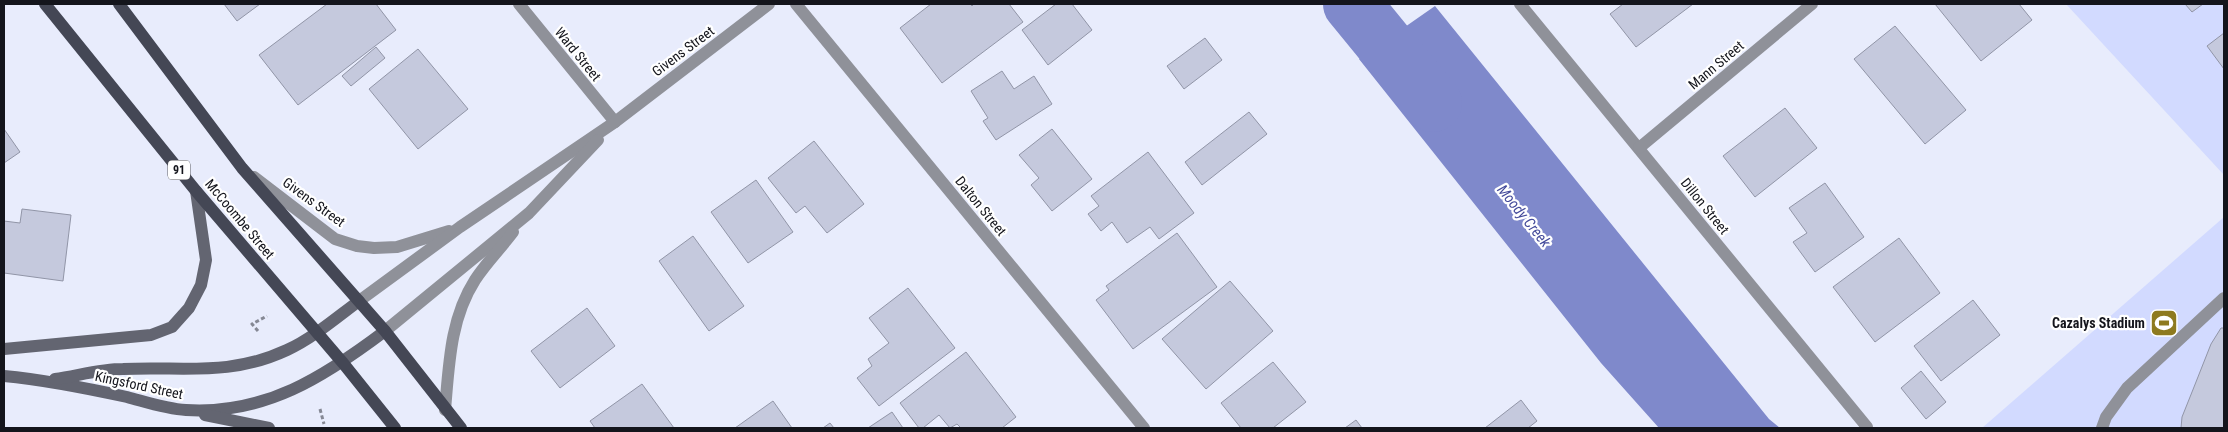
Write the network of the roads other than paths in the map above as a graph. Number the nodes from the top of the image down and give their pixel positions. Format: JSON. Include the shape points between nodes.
{"nodes":[{"id":1,"x":44,"y":4,"type":"edge"},
{"id":2,"x":119,"y":4,"type":"edge"},
{"id":3,"x":518,"y":4,"type":"edge"},
{"id":4,"x":769,"y":4,"type":"edge"},
{"id":5,"x":796,"y":4,"type":"edge"},
{"id":6,"x":1520,"y":4,"type":"edge"},
{"id":7,"x":1812,"y":4,"type":"edge"},
{"id":8,"x":615,"y":122,"type":"junction"},
{"id":9,"x":1638,"y":148,"type":"junction"},
{"id":10,"x":242,"y":168,"type":"junction"},
{"id":11,"x":196,"y":191,"type":"junction"},
{"id":12,"x":529,"y":212,"type":"junction"},
{"id":13,"x":460,"y":228,"type":"junction"},
{"id":14,"x":2224,"y":298,"type":"edge"},
{"id":15,"x":359,"y":301,"type":"junction"},
{"id":16,"x":384,"y":331,"type":"junction"},
{"id":17,"x":316,"y":333,"type":"junction"},
{"id":18,"x":4,"y":349,"type":"edge"},
{"id":19,"x":343,"y":363,"type":"junction"},
{"id":20,"x":4,"y":376,"type":"edge"},
{"id":21,"x":48,"y":380,"type":"junction"},
{"id":22,"x":185,"y":410,"type":"junction"},
{"id":23,"x":445,"y":410,"type":"junction"},
{"id":24,"x":1867,"y":427,"type":"dead end"},
{"id":25,"x":269,"y":428,"type":"edge"},
{"id":26,"x":395,"y":428,"type":"edge"},
{"id":27,"x":461,"y":428,"type":"edge"},
{"id":28,"x":1144,"y":428,"type":"edge"},
{"id":29,"x":2102,"y":428,"type":"edge"}],
"edges":[{"from":1,"to":11,"type":"main road","name":"McCoombe Street","number":"91"},
{"from":2,"to":10,"type":"main road"},
{"from":3,"to":8,"type":"street","name":"Ward Street"},
{"from":4,"to":8,"type":"street","name":"Givens Street"},
{"from":5,"to":28,"type":"street","name":"Dalton Street"},
{"from":6,"to":9,"type":"street","name":"Dillon Street"},
{"from":7,"to":9,"type":"street","name":"Mann Street"},
{"from":8,"to":12,"type":"street","name":"Givens Street"},
{"from":8,"to":13,"type":"street","name":"Givens Street"},
{"from":9,"to":24,"type":"street","name":"Dillon Street"},
{"from":10,"to":13,"type":"street","name":"Givens Street","via":[[335,239],[357,246],[397,247]]},
{"from":10,"to":15,"type":"main road"},
{"from":11,"to":17,"type":"main road","name":"McCoombe Street","number":"91"},
{"from":11,"to":18,"type":"street","via":[[206,260],[201,285],[189,308],[172,327],[151,335]]},
{"from":12,"to":16,"type":"street","name":"Givens Street"},
{"from":12,"to":23,"type":"street","name":"Givens Street","via":[[475,280],[463,303],[450,351]]},
{"from":13,"to":15,"type":"street","name":"Givens Street"},
{"from":14,"to":29,"type":"street","via":[[2127,388],[2106,416]]},
{"from":15,"to":16,"type":"main road"},
{"from":15,"to":17,"type":"street","name":"Kingsford Street"},
{"from":16,"to":19,"type":"street","name":"Kingsford Street"},
{"from":16,"to":23,"type":"main road"},
{"from":17,"to":19,"type":"main road","name":"McCoombe Street","number":"91"},
{"from":17,"to":21,"type":"street","name":"Kingsford Street","via":[[277,355],[231,368],[121,368]]},
{"from":19,"to":22,"type":"street","name":"Kingsford Street","via":[[264,402],[238,408]]},
{"from":19,"to":26,"type":"main road","name":"McCoombe Street","number":"91"},
{"from":20,"to":21,"type":"street","name":"Kingsford Street"},
{"from":21,"to":22,"type":"street","name":"Kingsford Street"},
{"from":22,"to":25,"type":"street"},
{"from":23,"to":27,"type":"main road"}]}
